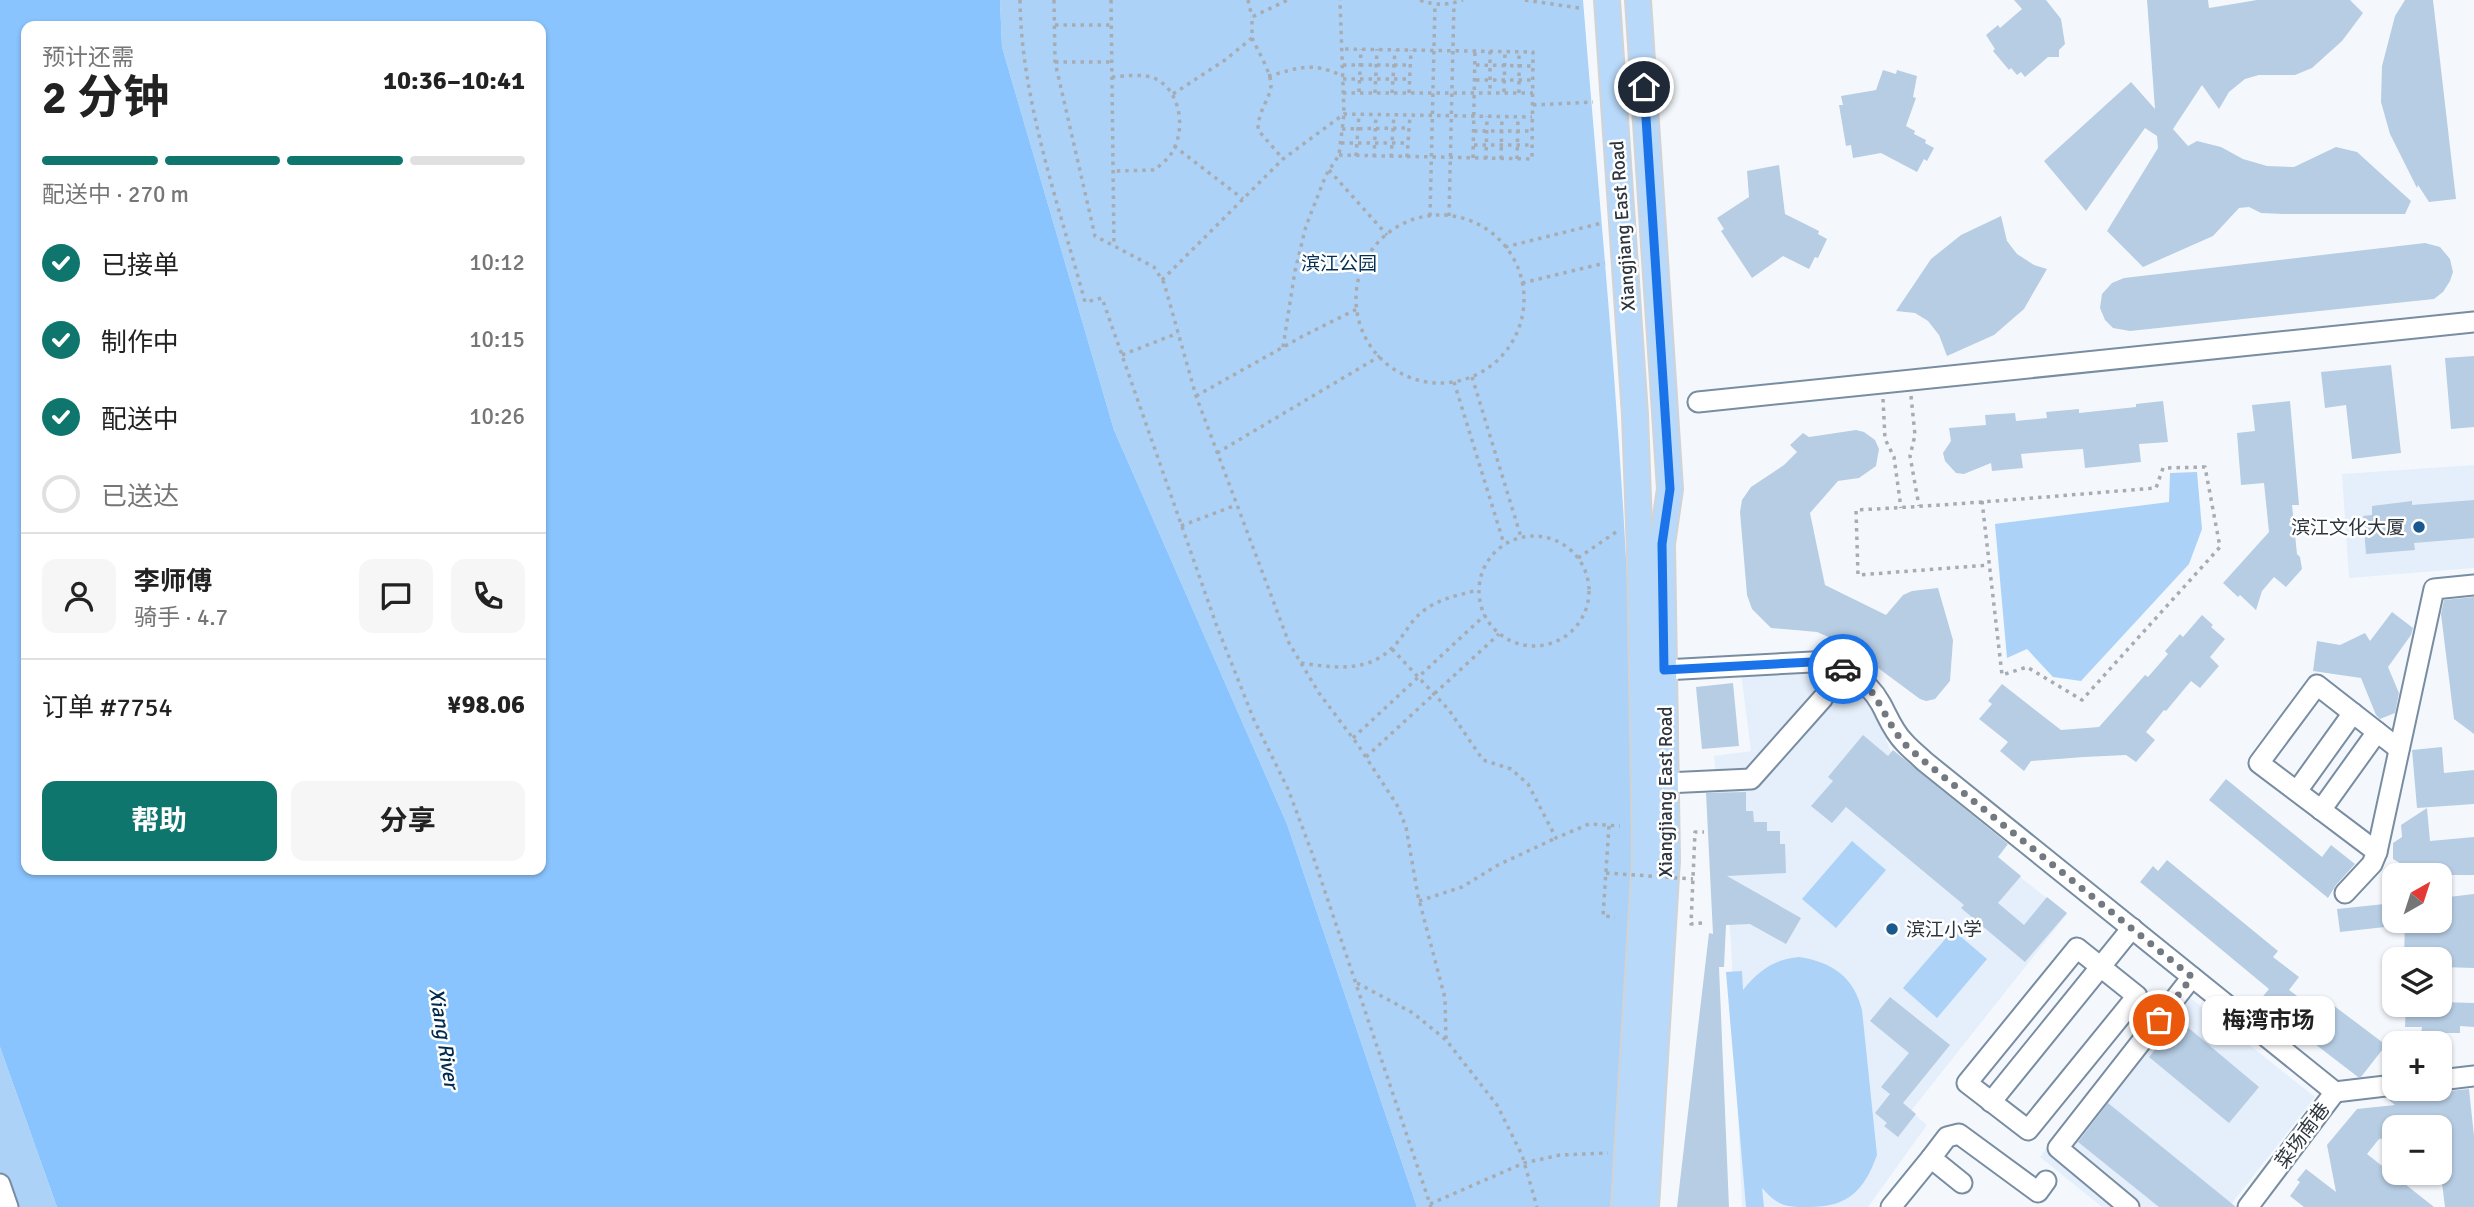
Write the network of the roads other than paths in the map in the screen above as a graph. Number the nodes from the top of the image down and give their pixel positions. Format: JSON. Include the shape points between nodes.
{"nodes":[{"id":1,"x":1607,"y":0,"type":"edge"},
{"id":2,"x":1638,"y":0,"type":"edge"},
{"id":3,"x":2474,"y":323,"type":"edge"},
{"id":4,"x":1698,"y":402,"type":"dead end"},
{"id":5,"x":2474,"y":585,"type":"edge"},
{"id":6,"x":1664,"y":670,"type":"junction"},
{"id":7,"x":1823,"y":698,"type":"dead end"},
{"id":8,"x":2353,"y":713,"type":"junction"},
{"id":9,"x":2377,"y":732,"type":"junction"},
{"id":10,"x":2399,"y":749,"type":"junction"},
{"id":11,"x":1666,"y":783,"type":"junction"},
{"id":12,"x":2297,"y":791,"type":"junction"},
{"id":13,"x":2321,"y":810,"type":"junction"},
{"id":14,"x":2377,"y":852,"type":"junction"},
{"id":15,"x":2344,"y":893,"type":"dead end"},
{"id":16,"x":2132,"y":928,"type":"junction"},
{"id":17,"x":2100,"y":967,"type":"junction"},
{"id":18,"x":2192,"y":977,"type":"junction"},
{"id":19,"x":2474,"y":1079,"type":"edge"},
{"id":20,"x":2452,"y":1080,"type":"edge"},
{"id":21,"x":2382,"y":1086,"type":"edge"},
{"id":22,"x":2335,"y":1092,"type":"junction"},
{"id":23,"x":1991,"y":1102,"type":"junction"},
{"id":24,"x":1930,"y":1158,"type":"junction"},
{"id":25,"x":2046,"y":1181,"type":"dead end"},
{"id":26,"x":1962,"y":1183,"type":"dead end"},
{"id":27,"x":0,"y":1184,"type":"edge"},
{"id":28,"x":8,"y":1207,"type":"edge"},
{"id":29,"x":1624,"y":1207,"type":"edge"},
{"id":30,"x":1646,"y":1207,"type":"edge"},
{"id":31,"x":1891,"y":1207,"type":"edge"},
{"id":32,"x":2129,"y":1207,"type":"edge"},
{"id":33,"x":2248,"y":1207,"type":"edge"}],
"edges":[{"from":1,"to":29,"type":"main road","name":"Xiangjiang East Road","via":[[1634,415],[1646,859]]},
{"from":2,"to":6,"type":"main road","name":"Xiangjiang East Road","via":[[1670,489],[1662,544]]},
{"from":3,"to":4,"type":"street"},
{"from":5,"to":10,"type":"street","via":[[2434,589]]},
{"from":6,"to":11,"type":"main road","name":"Xiangjiang East Road"},
{"from":6,"to":16,"type":"street","name":"菜场南巷","via":[[1812,662],[1851,672],[1874,694],[1903,742]]},
{"from":7,"to":11,"type":"street","via":[[1751,779]]},
{"from":8,"to":9,"type":"street"},
{"from":8,"to":12,"type":"street"},
{"from":8,"to":12,"type":"street","via":[[2317,685],[2259,762]]},
{"from":9,"to":10,"type":"street"},
{"from":9,"to":13,"type":"street"},
{"from":10,"to":14,"type":"street"},
{"from":11,"to":30,"type":"main road","name":"Xiangjiang East Road","via":[[1667,860]]},
{"from":12,"to":13,"type":"street"},
{"from":13,"to":14,"type":"street"},
{"from":14,"to":15,"type":"street","via":[[2372,864]]},
{"from":16,"to":17,"type":"street"},
{"from":16,"to":18,"type":"street","name":"菜场南巷"},
{"from":17,"to":23,"type":"street"},
{"from":17,"to":23,"type":"street","via":[[2077,948],[1967,1083]]},
{"from":17,"to":23,"type":"street","via":[[2137,996],[2028,1130]]},
{"from":18,"to":22,"type":"street","name":"菜场南巷"},
{"from":18,"to":32,"type":"street","via":[[2058,1148]]},
{"from":19,"to":20,"type":"street"},
{"from":21,"to":22,"type":"street"},
{"from":22,"to":33,"type":"street","name":"菜场南巷"},
{"from":24,"to":25,"type":"street","via":[[1947,1138],[1959,1135],[2038,1192]]},
{"from":24,"to":26,"type":"street"},
{"from":24,"to":31,"type":"street"},
{"from":27,"to":28,"type":"street"}]}
